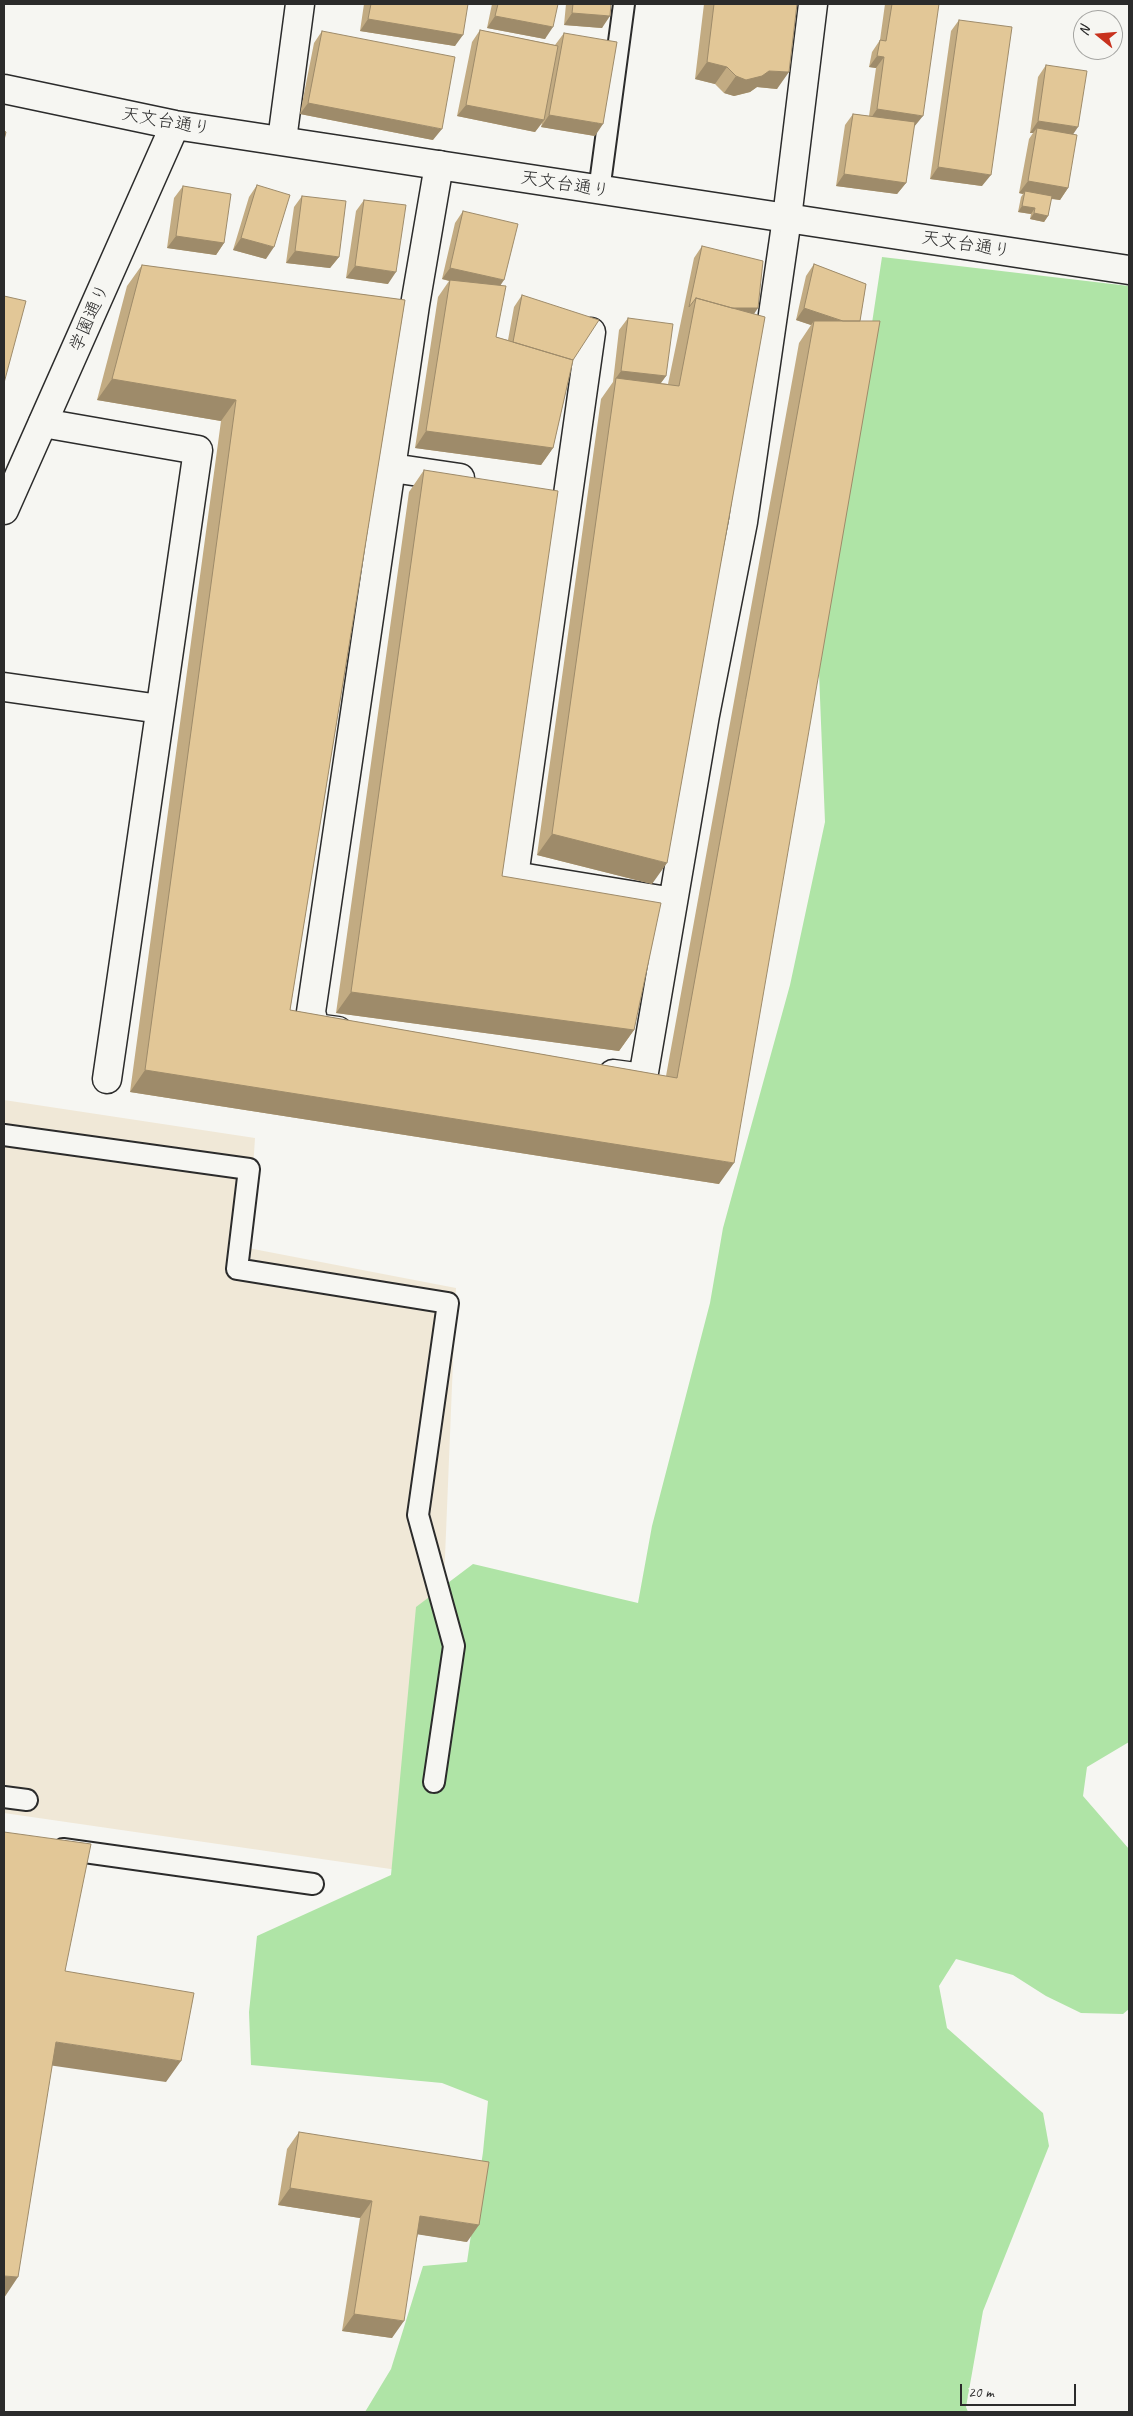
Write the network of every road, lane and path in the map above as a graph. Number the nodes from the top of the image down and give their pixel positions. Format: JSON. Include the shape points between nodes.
{"nodes":[{"id":1,"x":300,"y":4,"type":"edge"},
{"id":2,"x":624,"y":4,"type":"edge"},
{"id":3,"x":812,"y":4,"type":"edge"},
{"id":4,"x":4,"y":89,"type":"edge"},
{"id":5,"x":175,"y":126,"type":"junction"},
{"id":6,"x":282,"y":140,"type":"junction"},
{"id":7,"x":439,"y":165,"type":"junction"},
{"id":8,"x":599,"y":191,"type":"junction"},
{"id":9,"x":787,"y":218,"type":"junction"},
{"id":10,"x":1129,"y":270,"type":"edge"},
{"id":11,"x":591,"y":332,"type":"edge"},
{"id":12,"x":43,"y":423,"type":"junction"},
{"id":13,"x":392,"y":468,"type":"junction"},
{"id":14,"x":480,"y":481,"type":"edge"},
{"id":15,"x":4,"y":509,"type":"edge"},
{"id":16,"x":4,"y":687,"type":"edge"},
{"id":17,"x":160,"y":709,"type":"junction"},
{"id":18,"x":673,"y":902,"type":"junction"},
{"id":19,"x":364,"y":1035,"type":"edge"},
{"id":20,"x":585,"y":1070,"type":"edge"},
{"id":21,"x":107,"y":1079,"type":"dead end"},
{"id":22,"x":4,"y":1135,"type":"edge"},
{"id":23,"x":434,"y":1782,"type":"dead end"},
{"id":24,"x":4,"y":1797,"type":"edge"},
{"id":25,"x":27,"y":1800,"type":"dead end"},
{"id":26,"x":42,"y":1846,"type":"edge"},
{"id":27,"x":313,"y":1884,"type":"dead end"}],
"edges":[{"from":1,"to":6,"type":"street"},
{"from":2,"to":8,"type":"lane"},
{"from":3,"to":9,"type":"street"},
{"from":4,"to":5,"type":"street","name":"天文台通り"},
{"from":5,"to":6,"type":"street","name":"天文台通り"},
{"from":5,"to":12,"type":"street","name":"学園通り"},
{"from":6,"to":7,"type":"street","name":"天文台通り"},
{"from":7,"to":8,"type":"street","name":"天文台通り"},
{"from":7,"to":13,"type":"street","via":[[406,303]]},
{"from":8,"to":9,"type":"street","name":"天文台通り"},
{"from":9,"to":10,"type":"street","name":"天文台通り"},
{"from":9,"to":18,"type":"street","via":[[743,522],[705,714]]},
{"from":11,"to":18,"type":"street","via":[[558,493],[514,876]]},
{"from":12,"to":15,"type":"street","name":"学園通り"},
{"from":12,"to":17,"type":"street","via":[[198,450]]},
{"from":13,"to":14,"type":"street"},
{"from":13,"to":19,"type":"street","via":[[310,1012],[315,1028]]},
{"from":16,"to":17,"type":"street"},
{"from":17,"to":21,"type":"street"},
{"from":18,"to":20,"type":"street","via":[[643,1078]]},
{"from":22,"to":23,"type":"lane","via":[[249,1169],[237,1269],[448,1303],[418,1515],[454,1646]]},
{"from":24,"to":25,"type":"lane"},
{"from":26,"to":27,"type":"lane"}]}
